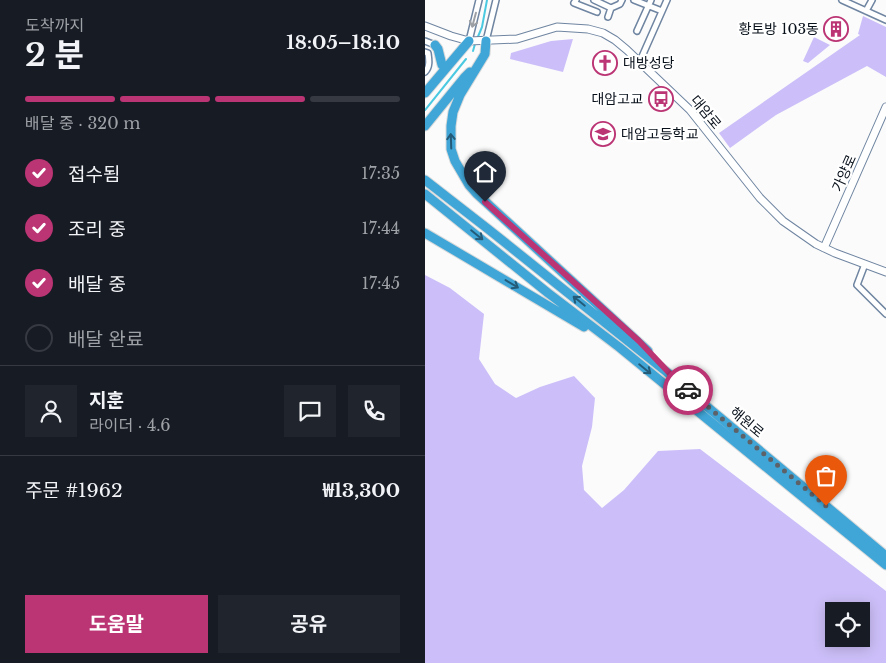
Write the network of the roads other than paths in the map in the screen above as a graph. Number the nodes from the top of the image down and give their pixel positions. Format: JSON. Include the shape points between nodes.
{"nodes":[{"id":1,"x":479,"y":0,"type":"edge"},
{"id":2,"x":496,"y":0,"type":"edge"},
{"id":3,"x":575,"y":0,"type":"edge"},
{"id":4,"x":594,"y":0,"type":"edge"},
{"id":5,"x":623,"y":0,"type":"edge"},
{"id":6,"x":634,"y":0,"type":"edge"},
{"id":7,"x":651,"y":0,"type":"edge"},
{"id":8,"x":667,"y":0,"type":"edge"},
{"id":9,"x":842,"y":0,"type":"edge"},
{"id":10,"x":871,"y":0,"type":"edge"},
{"id":11,"x":648,"y":6,"type":"junction"},
{"id":12,"x":611,"y":8,"type":"junction"},
{"id":13,"x":662,"y":11,"type":"junction"},
{"id":14,"x":866,"y":11,"type":"junction"},
{"id":15,"x":597,"y":12,"type":"dead end"},
{"id":16,"x":608,"y":17,"type":"dead end"},
{"id":17,"x":886,"y":20,"type":"edge"},
{"id":18,"x":425,"y":26,"type":"edge"},
{"id":19,"x":637,"y":31,"type":"dead end"},
{"id":20,"x":425,"y":41,"type":"edge"},
{"id":21,"x":469,"y":41,"type":"junction"},
{"id":22,"x":486,"y":41,"type":"junction"},
{"id":23,"x":435,"y":45,"type":"joint"},
{"id":24,"x":425,"y":52,"type":"edge"},
{"id":25,"x":639,"y":61,"type":"junction"},
{"id":26,"x":441,"y":65,"type":"junction"},
{"id":27,"x":478,"y":66,"type":"junction"},
{"id":28,"x":425,"y":72,"type":"edge"},
{"id":29,"x":425,"y":84,"type":"edge"},
{"id":30,"x":425,"y":93,"type":"edge"},
{"id":31,"x":886,"y":107,"type":"edge"},
{"id":32,"x":425,"y":126,"type":"edge"},
{"id":33,"x":425,"y":180,"type":"edge"},
{"id":34,"x":425,"y":194,"type":"edge"},
{"id":35,"x":425,"y":233,"type":"edge"},
{"id":36,"x":824,"y":248,"type":"junction"},
{"id":37,"x":865,"y":264,"type":"junction"},
{"id":38,"x":886,"y":272,"type":"edge"},
{"id":39,"x":886,"y":314,"type":"edge"},
{"id":40,"x":619,"y":347,"type":"junction"},
{"id":41,"x":673,"y":377,"type":"junction"},
{"id":42,"x":886,"y":556,"type":"edge"},
{"id":43,"x":886,"y":565,"type":"edge"}],
"edges":[{"from":1,"to":21,"type":"street","one_way":true},
{"from":2,"to":22,"type":"street"},
{"from":3,"to":15,"type":"street","via":[[574,3]]},
{"from":4,"to":12,"type":"street"},
{"from":5,"to":12,"type":"street"},
{"from":6,"to":11,"type":"street"},
{"from":7,"to":11,"type":"street"},
{"from":8,"to":13,"type":"street"},
{"from":9,"to":14,"type":"street"},
{"from":10,"to":14,"type":"street"},
{"from":11,"to":13,"type":"street"},
{"from":11,"to":19,"type":"street"},
{"from":12,"to":16,"type":"street"},
{"from":13,"to":25,"type":"street"},
{"from":14,"to":17,"type":"street"},
{"from":18,"to":21,"type":"street"},
{"from":20,"to":23,"type":"street"},
{"from":21,"to":22,"type":"street","name":"대암로"},
{"from":21,"to":26,"type":"highway","via":[[459,45]]},
{"from":21,"to":30,"type":"highway"},
{"from":22,"to":25,"type":"street","name":"대암로","via":[[517,39],[557,27],[588,29],[615,40]]},
{"from":22,"to":27,"type":"highway","via":[[485,54]]},
{"from":23,"to":26,"type":"highway"},
{"from":24,"to":28,"type":"street","via":[[429,62]]},
{"from":25,"to":36,"type":"street","name":"대암로","via":[[690,110],[760,198],[790,226]]},
{"from":26,"to":29,"type":"highway"},
{"from":27,"to":32,"type":"highway","via":[[464,78]]},
{"from":41,"to":27,"type":"highway","one_way":true,"via":[[639,341],[488,204],[461,173],[451,149],[453,112]]},
{"from":31,"to":36,"type":"street","name":"가양로"},
{"from":41,"to":33,"type":"highway","name":"해원로","one_way":true},
{"from":34,"to":40,"type":"highway","name":"해원로","one_way":true},
{"from":35,"to":40,"type":"highway","one_way":true},
{"from":36,"to":37,"type":"street","name":"대암로"},
{"from":37,"to":38,"type":"street","name":"대암로"},
{"from":37,"to":39,"type":"street","via":[[857,285]]},
{"from":40,"to":43,"type":"highway","name":"해원로","one_way":true},
{"from":41,"to":42,"type":"highway","name":"해원로"}]}
